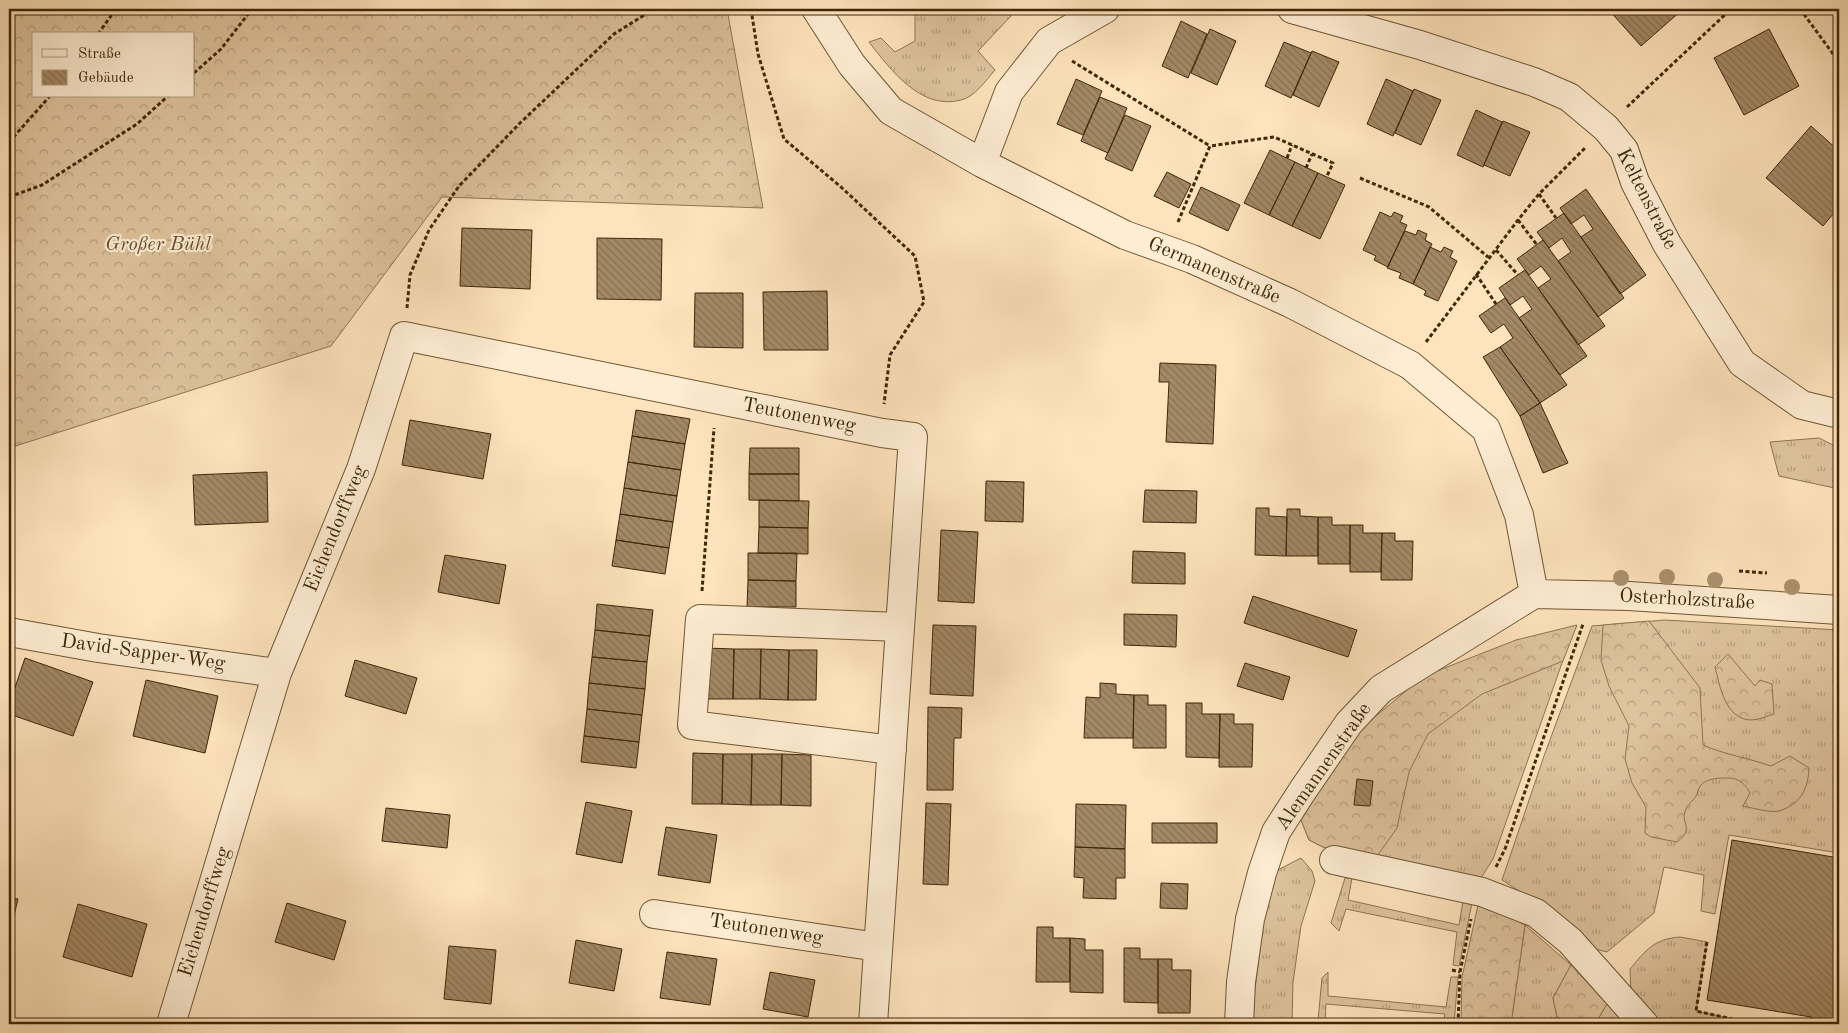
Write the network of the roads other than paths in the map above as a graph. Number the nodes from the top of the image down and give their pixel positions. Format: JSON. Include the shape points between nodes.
{"nodes":[{"id":1,"x":816,"y":9,"type":"edge"},
{"id":2,"x":1105,"y":9,"type":"edge"},
{"id":3,"x":1292,"y":9,"type":"edge"},
{"id":4,"x":982,"y":164,"type":"junction"},
{"id":5,"x":404,"y":336,"type":"joint"},
{"id":6,"x":1839,"y":414,"type":"edge"},
{"id":7,"x":1534,"y":594,"type":"junction"},
{"id":8,"x":1839,"y":610,"type":"edge"},
{"id":9,"x":899,"y":627,"type":"junction"},
{"id":10,"x":9,"y":632,"type":"edge"},
{"id":11,"x":277,"y":673,"type":"junction"},
{"id":12,"x":892,"y":750,"type":"junction"},
{"id":13,"x":1334,"y":860,"type":"dead end"},
{"id":14,"x":654,"y":914,"type":"dead end"},
{"id":15,"x":878,"y":947,"type":"junction"},
{"id":16,"x":171,"y":1024,"type":"edge"},
{"id":17,"x":873,"y":1024,"type":"edge"},
{"id":18,"x":1239,"y":1024,"type":"edge"},
{"id":19,"x":1644,"y":1024,"type":"edge"}],
"edges":[{"from":1,"to":4,"type":"street","name":"Germanenstraße","via":[[852,65],[891,111]]},
{"from":2,"to":4,"type":"street","via":[[1049,40],[1009,92]]},
{"from":3,"to":6,"type":"street","name":"Keltenstraße","via":[[1420,45],[1534,82],[1569,97],[1606,128],[1624,150],[1635,182],[1667,244],[1742,363],[1802,405]]},
{"from":4,"to":7,"type":"street","name":"Germanenstraße","via":[[1125,235],[1192,259],[1290,303],[1410,365],[1486,429],[1519,515]]},
{"from":5,"to":9,"type":"street","name":"Teutonenweg","via":[[913,437]]},
{"from":5,"to":11,"type":"street","name":"Eichendorffweg","via":[[361,469]]},
{"from":7,"to":8,"type":"street","name":"Osterholzstraße"},
{"from":7,"to":18,"type":"street","name":"Alemannenstraße","via":[[1380,689],[1349,723],[1302,790],[1276,832],[1260,882],[1241,982]]},
{"from":9,"to":12,"type":"street","name":"Teutonenweg"},
{"from":9,"to":12,"type":"street","via":[[700,619],[692,725]]},
{"from":10,"to":11,"type":"street","name":"David-Sapper-Weg"},
{"from":11,"to":16,"type":"street","name":"Eichendorffweg"},
{"from":12,"to":15,"type":"street","name":"Teutonenweg"},
{"from":13,"to":19,"type":"street","via":[[1478,891],[1536,912],[1570,941]]},
{"from":14,"to":15,"type":"street","name":"Teutonenweg"},
{"from":15,"to":17,"type":"street","name":"Teutonenweg"}]}
